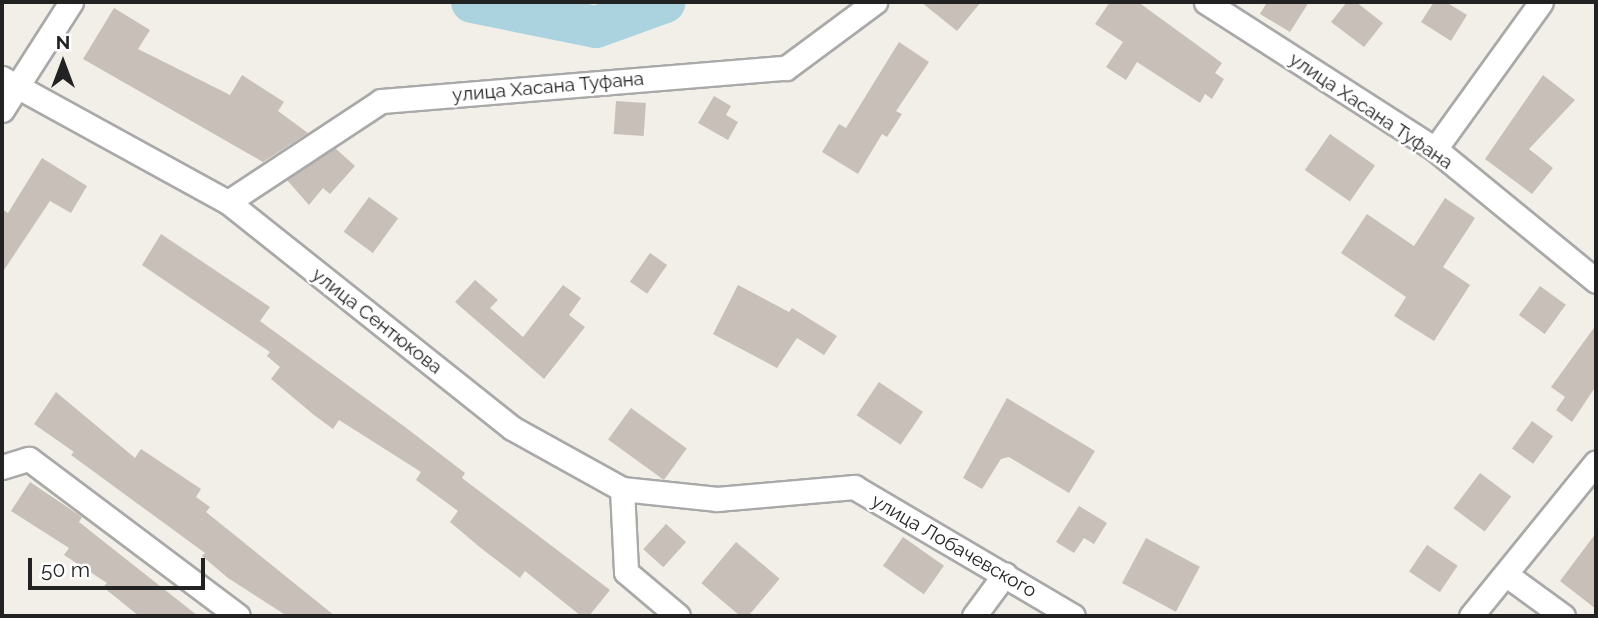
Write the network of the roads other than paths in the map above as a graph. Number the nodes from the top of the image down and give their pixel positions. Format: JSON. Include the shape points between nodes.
{"nodes":[{"id":1,"x":71,"y":2,"type":"edge"},
{"id":2,"x":875,"y":2,"type":"edge"},
{"id":3,"x":1206,"y":2,"type":"edge"},
{"id":4,"x":1541,"y":2,"type":"edge"},
{"id":5,"x":9,"y":84,"type":"edge"},
{"id":6,"x":2,"y":110,"type":"edge"},
{"id":7,"x":1435,"y":149,"type":"junction"},
{"id":8,"x":228,"y":202,"type":"junction"},
{"id":9,"x":1596,"y":281,"type":"edge"},
{"id":10,"x":1596,"y":462,"type":"edge"},
{"id":11,"x":2,"y":467,"type":"edge"},
{"id":12,"x":622,"y":489,"type":"junction"},
{"id":13,"x":1005,"y":574,"type":"junction"},
{"id":14,"x":1508,"y":576,"type":"junction"},
{"id":15,"x":238,"y":616,"type":"edge"},
{"id":16,"x":678,"y":616,"type":"edge"},
{"id":17,"x":974,"y":616,"type":"edge"},
{"id":18,"x":1073,"y":616,"type":"edge"},
{"id":19,"x":1471,"y":616,"type":"edge"},
{"id":20,"x":1563,"y":616,"type":"edge"}],
"edges":[{"from":1,"to":5,"type":"street"},
{"from":2,"to":8,"type":"street","name":"улица Хасана Туфана","via":[[786,68],[381,101]]},
{"from":3,"to":7,"type":"street","name":"улица Хасана Туфана"},
{"from":4,"to":7,"type":"street"},
{"from":5,"to":6,"type":"street"},
{"from":5,"to":8,"type":"street","name":"улица Сентюкова"},
{"from":7,"to":9,"type":"street","name":"улица Хасана Туфана"},
{"from":8,"to":12,"type":"street","name":"улица Сентюкова","via":[[512,428]]},
{"from":10,"to":14,"type":"street"},
{"from":11,"to":15,"type":"street","via":[[29,459]]},
{"from":12,"to":13,"type":"street","name":"улица Лобачевского","via":[[717,499],[854,487]]},
{"from":12,"to":16,"type":"street","via":[[626,572]]},
{"from":13,"to":17,"type":"street"},
{"from":13,"to":18,"type":"street","name":"улица Лобачевского"},
{"from":14,"to":19,"type":"street"},
{"from":14,"to":20,"type":"street"}]}
